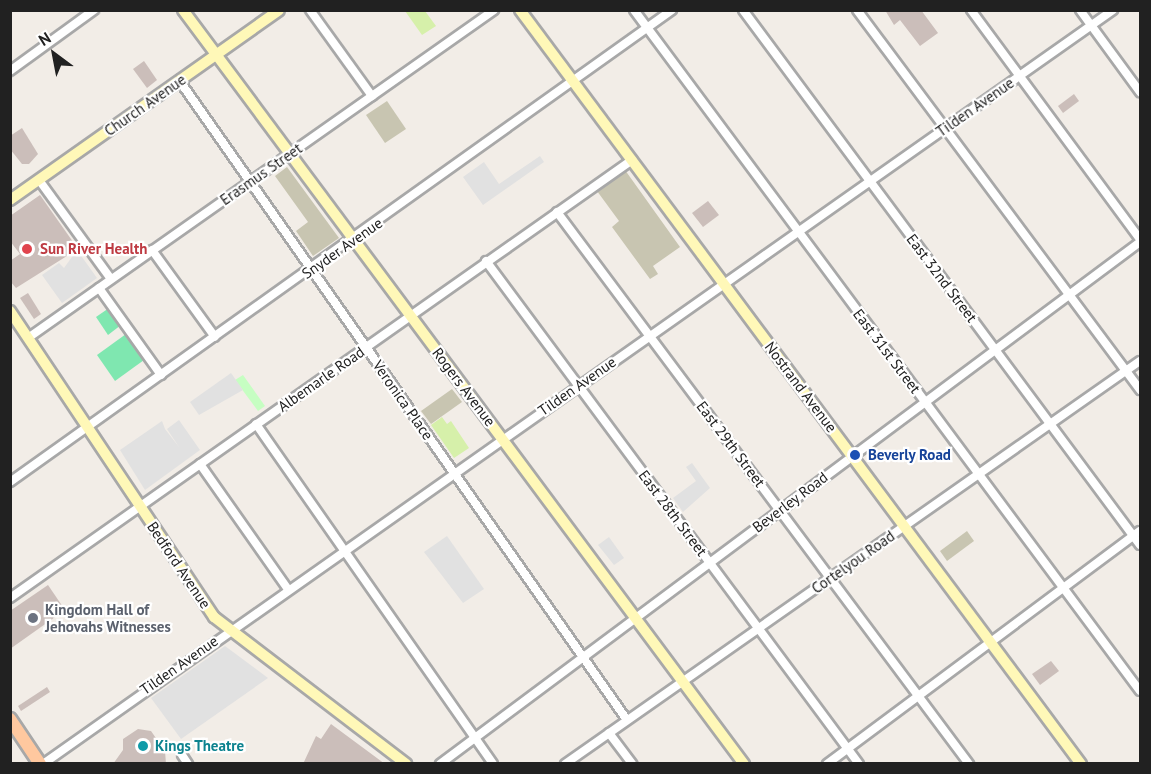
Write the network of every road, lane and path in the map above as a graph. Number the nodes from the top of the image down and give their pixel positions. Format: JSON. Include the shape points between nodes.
{"nodes":[{"id":1,"x":94,"y":10,"type":"edge"},
{"id":2,"x":183,"y":10,"type":"edge"},
{"id":3,"x":279,"y":10,"type":"edge"},
{"id":4,"x":310,"y":10,"type":"edge"},
{"id":5,"x":494,"y":10,"type":"edge"},
{"id":6,"x":520,"y":10,"type":"edge"},
{"id":7,"x":634,"y":10,"type":"edge"},
{"id":8,"x":672,"y":10,"type":"edge"},
{"id":9,"x":743,"y":10,"type":"edge"},
{"id":10,"x":857,"y":10,"type":"edge"},
{"id":11,"x":970,"y":10,"type":"edge"},
{"id":12,"x":1080,"y":10,"type":"edge"},
{"id":13,"x":1113,"y":10,"type":"edge"},
{"id":14,"x":1091,"y":26,"type":"junction"},
{"id":15,"x":647,"y":29,"type":"junction"},
{"id":16,"x":216,"y":55,"type":"junction"},
{"id":17,"x":10,"y":71,"type":"edge"},
{"id":18,"x":1019,"y":76,"type":"junction"},
{"id":19,"x":179,"y":80,"type":"junction"},
{"id":20,"x":575,"y":83,"type":"junction"},
{"id":21,"x":1140,"y":92,"type":"edge"},
{"id":22,"x":372,"y":96,"type":"junction"},
{"id":23,"x":945,"y":128,"type":"junction"},
{"id":24,"x":290,"y":153,"type":"junction"},
{"id":25,"x":632,"y":160,"type":"junction"},
{"id":26,"x":39,"y":180,"type":"junction"},
{"id":27,"x":870,"y":181,"type":"junction"},
{"id":28,"x":250,"y":182,"type":"junction"},
{"id":29,"x":10,"y":200,"type":"edge"},
{"id":30,"x":558,"y":212,"type":"junction"},
{"id":31,"x":798,"y":231,"type":"junction"},
{"id":32,"x":354,"y":239,"type":"junction"},
{"id":33,"x":1140,"y":240,"type":"edge"},
{"id":34,"x":152,"y":250,"type":"junction"},
{"id":35,"x":486,"y":261,"type":"junction"},
{"id":36,"x":312,"y":269,"type":"junction"},
{"id":37,"x":111,"y":279,"type":"junction"},
{"id":38,"x":724,"y":283,"type":"junction"},
{"id":39,"x":99,"y":288,"type":"junction"},
{"id":40,"x":1069,"y":295,"type":"junction"},
{"id":41,"x":10,"y":311,"type":"edge"},
{"id":42,"x":410,"y":316,"type":"junction"},
{"id":43,"x":650,"y":336,"type":"junction"},
{"id":44,"x":215,"y":337,"type":"junction"},
{"id":45,"x":28,"y":338,"type":"junction"},
{"id":46,"x":366,"y":347,"type":"junction"},
{"id":47,"x":995,"y":350,"type":"junction"},
{"id":48,"x":1140,"y":362,"type":"edge"},
{"id":49,"x":1126,"y":371,"type":"junction"},
{"id":50,"x":161,"y":375,"type":"junction"},
{"id":51,"x":578,"y":386,"type":"junction"},
{"id":52,"x":1140,"y":390,"type":"edge"},
{"id":53,"x":925,"y":402,"type":"junction"},
{"id":54,"x":256,"y":424,"type":"junction"},
{"id":55,"x":1051,"y":424,"type":"junction"},
{"id":56,"x":87,"y":428,"type":"junction"},
{"id":57,"x":502,"y":438,"type":"junction"},
{"id":58,"x":852,"y":456,"type":"junction"},
{"id":59,"x":200,"y":464,"type":"junction"},
{"id":60,"x":454,"y":472,"type":"junction"},
{"id":61,"x":979,"y":474,"type":"junction"},
{"id":62,"x":10,"y":482,"type":"edge"},
{"id":63,"x":140,"y":507,"type":"junction"},
{"id":64,"x":780,"y":510,"type":"junction"},
{"id":65,"x":904,"y":525,"type":"junction"},
{"id":66,"x":1137,"y":533,"type":"edge"},
{"id":67,"x":1140,"y":545,"type":"edge"},
{"id":68,"x":344,"y":550,"type":"junction"},
{"id":69,"x":710,"y":562,"type":"junction"},
{"id":70,"x":830,"y":577,"type":"junction"},
{"id":71,"x":1064,"y":588,"type":"junction"},
{"id":72,"x":288,"y":589,"type":"junction"},
{"id":73,"x":10,"y":598,"type":"edge"},
{"id":74,"x":636,"y":618,"type":"junction"},
{"id":75,"x":759,"y":628,"type":"junction"},
{"id":76,"x":227,"y":630,"type":"junction"},
{"id":77,"x":991,"y":642,"type":"junction"},
{"id":78,"x":583,"y":657,"type":"junction"},
{"id":79,"x":683,"y":681,"type":"junction"},
{"id":80,"x":1140,"y":691,"type":"edge"},
{"id":81,"x":919,"y":696,"type":"junction"},
{"id":82,"x":10,"y":719,"type":"edge"},
{"id":83,"x":627,"y":720,"type":"junction"},
{"id":84,"x":609,"y":733,"type":"junction"},
{"id":85,"x":475,"y":737,"type":"junction"},
{"id":86,"x":848,"y":748,"type":"junction"},
{"id":87,"x":182,"y":756,"type":"dead end"},
{"id":88,"x":41,"y":764,"type":"edge"},
{"id":89,"x":188,"y":764,"type":"edge"},
{"id":90,"x":406,"y":764,"type":"edge"},
{"id":91,"x":440,"y":764,"type":"edge"},
{"id":92,"x":493,"y":764,"type":"edge"},
{"id":93,"x":565,"y":764,"type":"edge"},
{"id":94,"x":632,"y":764,"type":"edge"},
{"id":95,"x":744,"y":764,"type":"edge"},
{"id":96,"x":827,"y":764,"type":"edge"},
{"id":97,"x":859,"y":764,"type":"edge"},
{"id":98,"x":969,"y":764,"type":"edge"},
{"id":99,"x":1081,"y":764,"type":"edge"}],
"edges":[{"from":1,"to":17,"type":"street"},
{"from":2,"to":16,"type":"main road","name":"Rogers Avenue"},
{"from":3,"to":16,"type":"main road","name":"Church Avenue"},
{"from":4,"to":22,"type":"street"},
{"from":5,"to":22,"type":"street","name":"Erasmus Street"},
{"from":6,"to":20,"type":"main road","name":"Nostrand Avenue"},
{"from":7,"to":15,"type":"street","name":"East 31st Street"},
{"from":8,"to":15,"type":"street","name":"Snyder Avenue"},
{"from":9,"to":27,"type":"street","name":"East 32nd Street"},
{"from":10,"to":23,"type":"street"},
{"from":11,"to":18,"type":"street"},
{"from":12,"to":14,"type":"street"},
{"from":13,"to":14,"type":"street","name":"Tilden Avenue"},
{"from":14,"to":18,"type":"street","name":"Tilden Avenue"},
{"from":14,"to":21,"type":"street"},
{"from":15,"to":20,"type":"street","name":"Snyder Avenue"},
{"from":15,"to":31,"type":"street","name":"East 31st Street"},
{"from":16,"to":19,"type":"main road","name":"Church Avenue"},
{"from":16,"to":24,"type":"main road","name":"Rogers Avenue"},
{"from":18,"to":23,"type":"street","name":"Tilden Avenue"},
{"from":18,"to":33,"type":"street"},
{"from":19,"to":26,"type":"main road","name":"Church Avenue"},
{"from":19,"to":28,"type":"street","name":"Veronica Place"},
{"from":20,"to":25,"type":"main road","name":"Nostrand Avenue"},
{"from":20,"to":32,"type":"street","name":"Snyder Avenue"},
{"from":22,"to":24,"type":"street","name":"Erasmus Street"},
{"from":23,"to":27,"type":"street","name":"Tilden Avenue"},
{"from":23,"to":40,"type":"street"},
{"from":24,"to":28,"type":"street","name":"Erasmus Street"},
{"from":24,"to":32,"type":"main road","name":"Rogers Avenue"},
{"from":25,"to":30,"type":"street","name":"Albemarle Road"},
{"from":25,"to":38,"type":"main road","name":"Nostrand Avenue"},
{"from":26,"to":29,"type":"main road","name":"Church Avenue"},
{"from":26,"to":37,"type":"street"},
{"from":27,"to":31,"type":"street","name":"Tilden Avenue"},
{"from":27,"to":47,"type":"street","name":"East 32nd Street"},
{"from":28,"to":34,"type":"street","name":"Erasmus Street"},
{"from":28,"to":36,"type":"street","name":"Veronica Place"},
{"from":30,"to":35,"type":"street","name":"Albemarle Road"},
{"from":30,"to":43,"type":"street","name":"East 29th Street"},
{"from":31,"to":38,"type":"street","name":"Tilden Avenue"},
{"from":31,"to":53,"type":"street","name":"East 31st Street"},
{"from":32,"to":36,"type":"street","name":"Snyder Avenue"},
{"from":32,"to":42,"type":"main road","name":"Rogers Avenue"},
{"from":33,"to":40,"type":"street","name":"Beverley Road"},
{"from":34,"to":37,"type":"street","name":"Erasmus Street"},
{"from":34,"to":44,"type":"street"},
{"from":35,"to":42,"type":"street","name":"Albemarle Road"},
{"from":35,"to":51,"type":"street","name":"East 28th Street"},
{"from":36,"to":44,"type":"street","name":"Snyder Avenue"},
{"from":36,"to":46,"type":"street","name":"Veronica Place"},
{"from":37,"to":39,"type":"street","name":"Erasmus Street"},
{"from":38,"to":43,"type":"street","name":"Tilden Avenue"},
{"from":38,"to":58,"type":"main road","name":"Nostrand Avenue"},
{"from":39,"to":45,"type":"street","name":"Erasmus Street"},
{"from":39,"to":50,"type":"street"},
{"from":40,"to":47,"type":"street","name":"Beverley Road"},
{"from":40,"to":49,"type":"street"},
{"from":41,"to":45,"type":"main road","name":"Bedford Avenue"},
{"from":42,"to":46,"type":"street","name":"Albemarle Road"},
{"from":42,"to":57,"type":"main road","name":"Rogers Avenue"},
{"from":43,"to":51,"type":"street","name":"Tilden Avenue"},
{"from":43,"to":64,"type":"street","name":"East 29th Street"},
{"from":44,"to":50,"type":"street","name":"Snyder Avenue"},
{"from":45,"to":56,"type":"main road","name":"Bedford Avenue"},
{"from":46,"to":54,"type":"street","name":"Albemarle Road"},
{"from":46,"to":60,"type":"street","name":"Veronica Place"},
{"from":47,"to":53,"type":"street","name":"Beverley Road"},
{"from":47,"to":55,"type":"street","name":"East 32nd Street"},
{"from":48,"to":49,"type":"street","name":"Cortelyou Road"},
{"from":49,"to":52,"type":"street"},
{"from":49,"to":55,"type":"street","name":"Cortelyou Road"},
{"from":50,"to":56,"type":"street","name":"Snyder Avenue"},
{"from":51,"to":57,"type":"street","name":"Tilden Avenue"},
{"from":51,"to":69,"type":"street","name":"East 28th Street"},
{"from":53,"to":58,"type":"street","name":"Beverley Road"},
{"from":53,"to":61,"type":"street","name":"East 31st Street"},
{"from":54,"to":59,"type":"street","name":"Albemarle Road"},
{"from":54,"to":68,"type":"street"},
{"from":55,"to":61,"type":"street","name":"Cortelyou Road"},
{"from":55,"to":66,"type":"street","name":"East 32nd Street"},
{"from":56,"to":62,"type":"street","name":"Snyder Avenue"},
{"from":56,"to":63,"type":"main road","name":"Bedford Avenue"},
{"from":57,"to":60,"type":"street","name":"Tilden Avenue"},
{"from":57,"to":74,"type":"main road","name":"Rogers Avenue"},
{"from":58,"to":64,"type":"street","name":"Beverley Road"},
{"from":58,"to":65,"type":"main road","name":"Nostrand Avenue"},
{"from":59,"to":63,"type":"street","name":"Albemarle Road"},
{"from":59,"to":72,"type":"street"},
{"from":60,"to":68,"type":"street","name":"Tilden Avenue"},
{"from":60,"to":78,"type":"street","name":"Veronica Place"},
{"from":61,"to":65,"type":"street","name":"Cortelyou Road"},
{"from":61,"to":71,"type":"street","name":"East 31st Street"},
{"from":63,"to":73,"type":"street","name":"Albemarle Road"},
{"from":63,"to":76,"type":"main road","name":"Bedford Avenue","via":[[202,601]]},
{"from":64,"to":69,"type":"street","name":"Beverley Road"},
{"from":64,"to":70,"type":"street","name":"East 29th Street"},
{"from":65,"to":70,"type":"street","name":"Cortelyou Road"},
{"from":65,"to":77,"type":"main road","name":"Nostrand Avenue"},
{"from":66,"to":67,"type":"street","name":"East 32nd Street"},
{"from":66,"to":71,"type":"street"},
{"from":68,"to":72,"type":"street","name":"Tilden Avenue"},
{"from":68,"to":85,"type":"street"},
{"from":69,"to":74,"type":"street","name":"Beverley Road"},
{"from":69,"to":75,"type":"street","name":"East 28th Street"},
{"from":70,"to":75,"type":"street","name":"Cortelyou Road"},
{"from":70,"to":81,"type":"street","name":"East 29th Street"},
{"from":71,"to":77,"type":"street"},
{"from":71,"to":80,"type":"street","name":"East 31st Street"},
{"from":72,"to":76,"type":"street","name":"Tilden Avenue"},
{"from":74,"to":78,"type":"street","name":"Beverley Road"},
{"from":74,"to":79,"type":"main road","name":"Rogers Avenue"},
{"from":75,"to":79,"type":"street","name":"Cortelyou Road"},
{"from":75,"to":86,"type":"street","name":"East 28th Street"},
{"from":76,"to":88,"type":"street","name":"Tilden Avenue"},
{"from":76,"to":90,"type":"main road","name":"Bedford Avenue"},
{"from":77,"to":81,"type":"street"},
{"from":77,"to":99,"type":"main road","name":"Nostrand Avenue"},
{"from":78,"to":83,"type":"street","name":"Veronica Place"},
{"from":78,"to":85,"type":"street","name":"Beverley Road"},
{"from":79,"to":83,"type":"street","name":"Cortelyou Road"},
{"from":79,"to":95,"type":"main road","name":"Rogers Avenue"},
{"from":81,"to":86,"type":"street"},
{"from":81,"to":98,"type":"street","name":"East 29th Street"},
{"from":82,"to":88,"type":"main road"},
{"from":83,"to":84,"type":"street","name":"Cortelyou Road"},
{"from":84,"to":93,"type":"street","name":"Cortelyou Road"},
{"from":84,"to":94,"type":"street"},
{"from":85,"to":91,"type":"street","name":"Beverley Road"},
{"from":85,"to":92,"type":"street"},
{"from":86,"to":96,"type":"street"},
{"from":86,"to":97,"type":"street","name":"East 28th Street"},
{"from":87,"to":89,"type":"street"}]}
